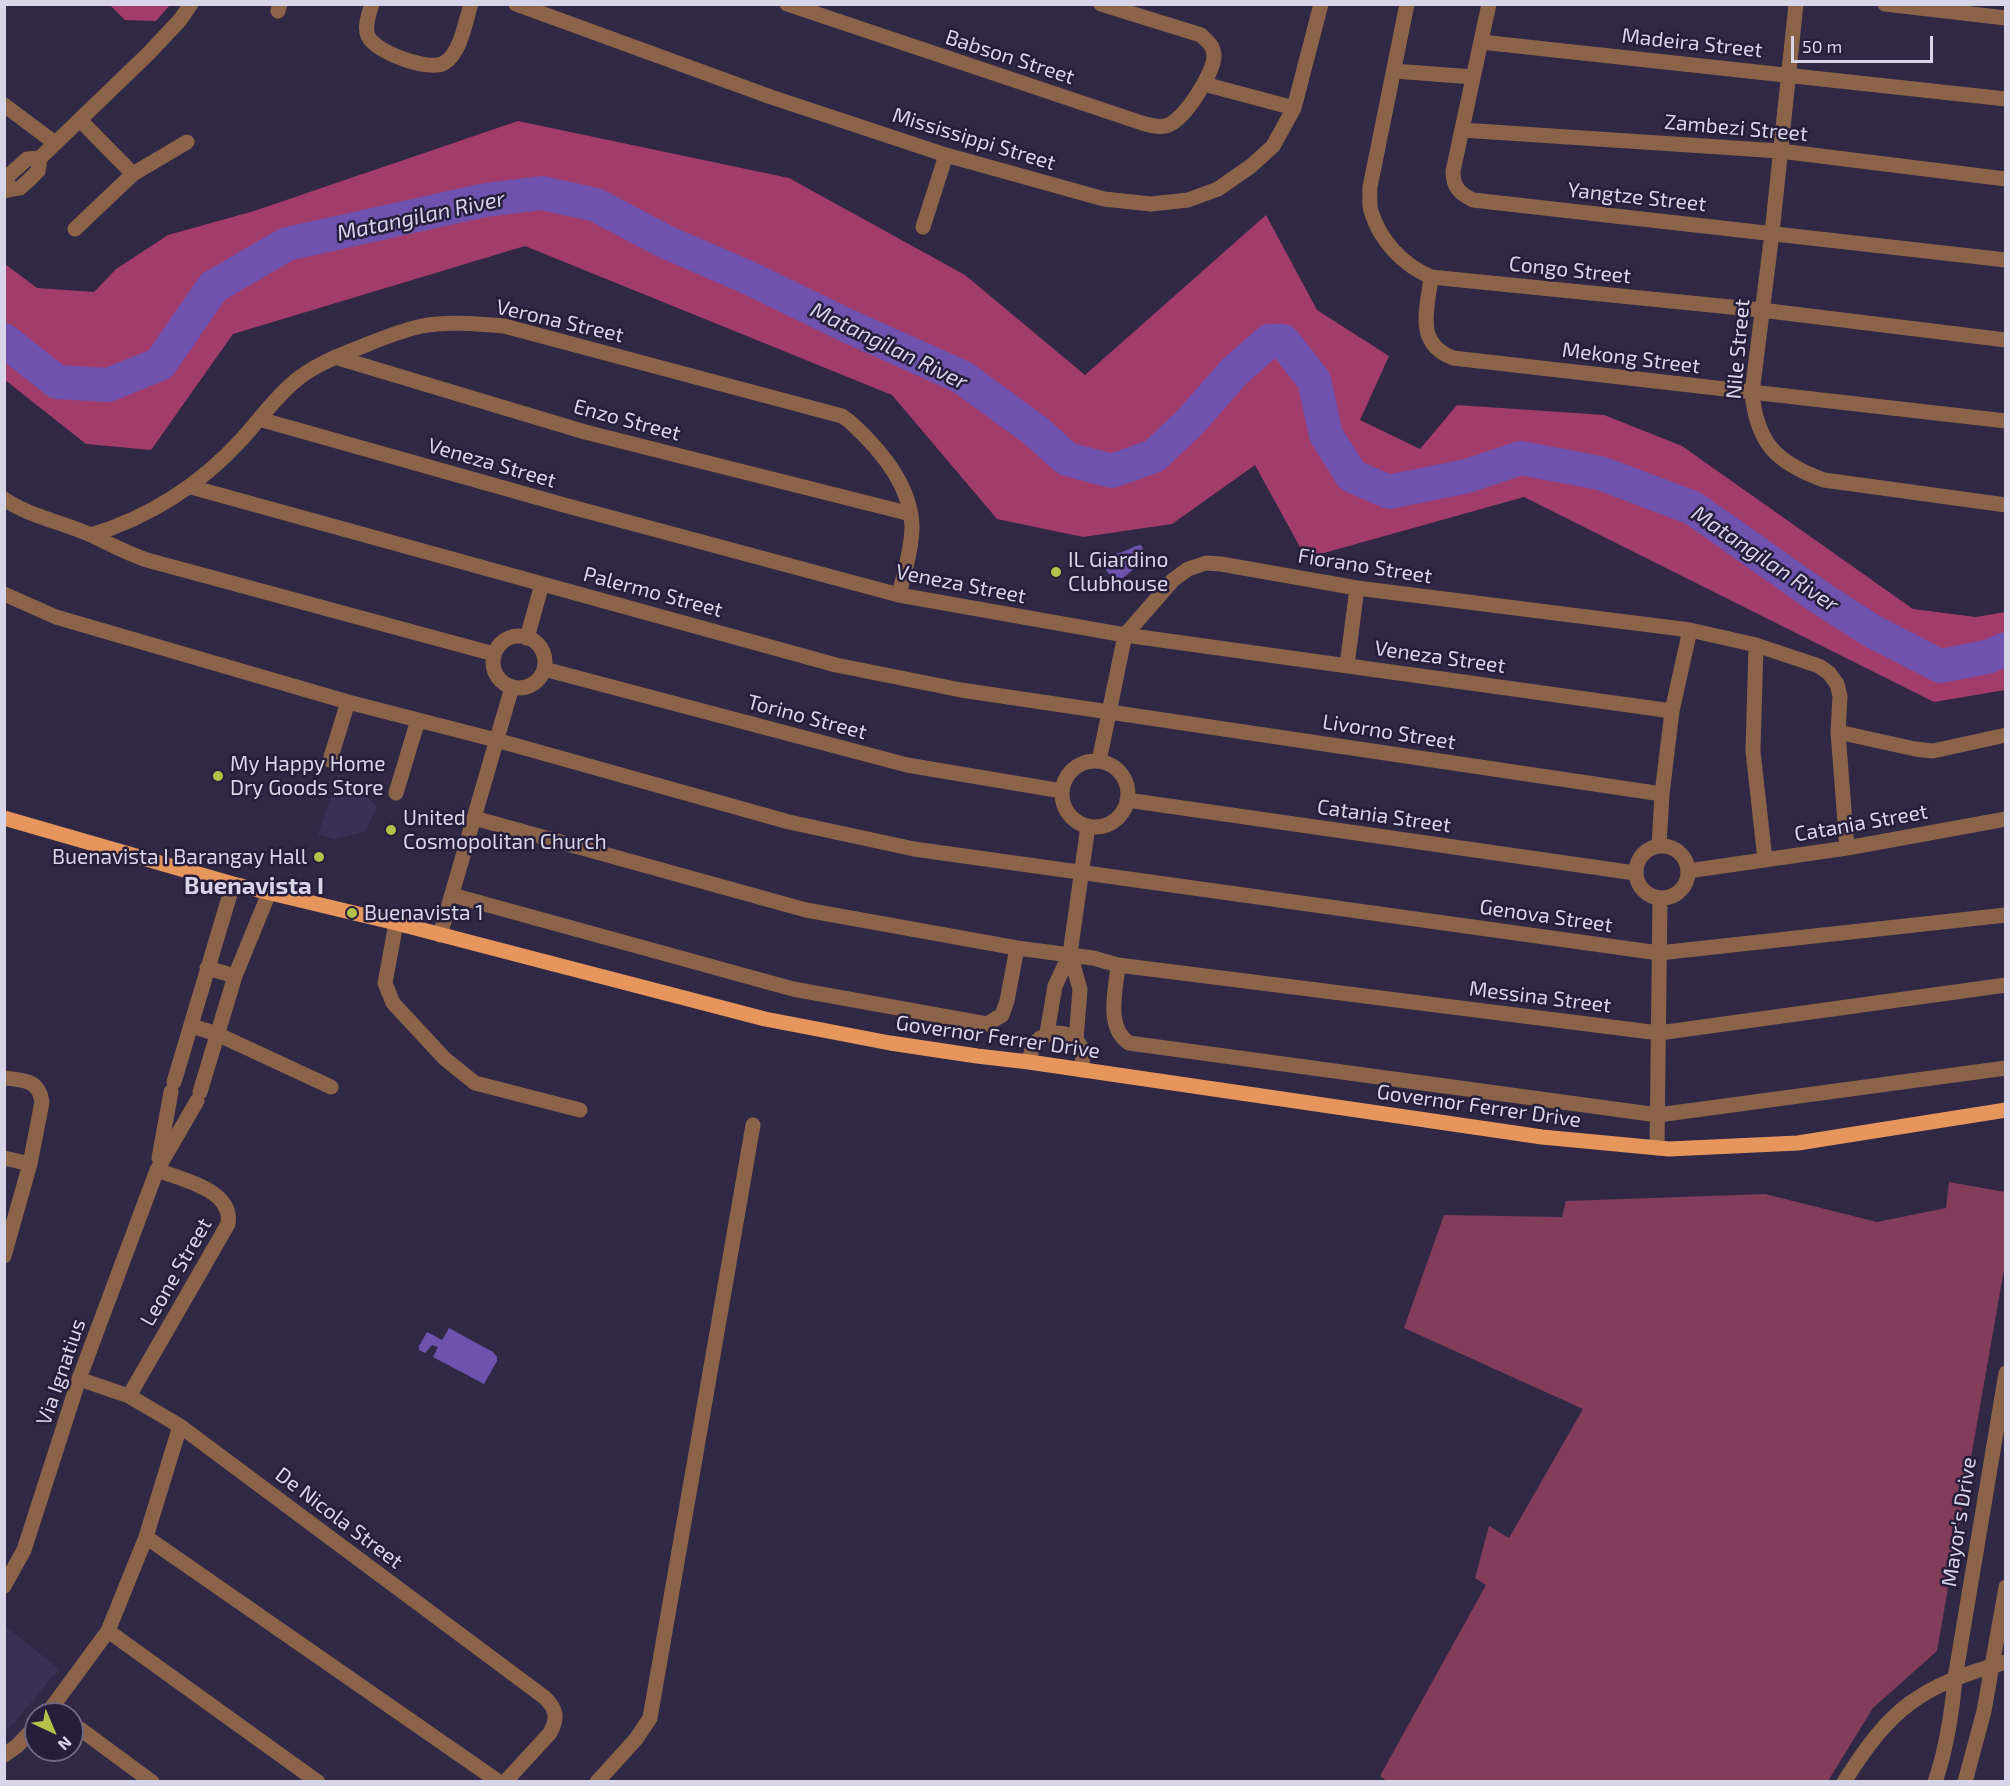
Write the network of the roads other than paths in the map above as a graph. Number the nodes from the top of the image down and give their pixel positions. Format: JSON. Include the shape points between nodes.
{"nodes":[{"id":1,"x":191,"y":4,"type":"edge"},
{"id":2,"x":372,"y":4,"type":"edge"},
{"id":3,"x":471,"y":4,"type":"edge"},
{"id":4,"x":516,"y":4,"type":"edge"},
{"id":5,"x":1101,"y":4,"type":"edge"},
{"id":6,"x":1321,"y":4,"type":"edge"},
{"id":7,"x":1407,"y":4,"type":"edge"},
{"id":8,"x":1489,"y":4,"type":"edge"},
{"id":9,"x":1796,"y":4,"type":"edge"},
{"id":10,"x":1885,"y":4,"type":"edge"},
{"id":11,"x":798,"y":6,"type":"edge"},
{"id":12,"x":2006,"y":18,"type":"edge"},
{"id":13,"x":1481,"y":42,"type":"junction"},
{"id":14,"x":1394,"y":71,"type":"junction"},
{"id":15,"x":1790,"y":75,"type":"junction"},
{"id":16,"x":1473,"y":76,"type":"junction"},
{"id":17,"x":1204,"y":84,"type":"junction"},
{"id":18,"x":2006,"y":99,"type":"edge"},
{"id":19,"x":4,"y":105,"type":"edge"},
{"id":20,"x":1294,"y":108,"type":"junction"},
{"id":21,"x":80,"y":120,"type":"junction"},
{"id":22,"x":1462,"y":129,"type":"junction"},
{"id":23,"x":187,"y":142,"type":"dead end"},
{"id":24,"x":55,"y":143,"type":"junction"},
{"id":25,"x":1780,"y":152,"type":"junction"},
{"id":26,"x":946,"y":155,"type":"junction"},
{"id":27,"x":133,"y":174,"type":"junction"},
{"id":28,"x":2006,"y":179,"type":"edge"},
{"id":29,"x":5,"y":191,"type":"edge"},
{"id":30,"x":922,"y":227,"type":"dead end"},
{"id":31,"x":75,"y":229,"type":"dead end"},
{"id":32,"x":1772,"y":233,"type":"junction"},
{"id":33,"x":2006,"y":260,"type":"edge"},
{"id":34,"x":1431,"y":277,"type":"junction"},
{"id":35,"x":1761,"y":310,"type":"junction"},
{"id":36,"x":2006,"y":340,"type":"edge"},
{"id":37,"x":335,"y":357,"type":"junction"},
{"id":38,"x":1752,"y":393,"type":"junction"},
{"id":39,"x":259,"y":419,"type":"junction"},
{"id":40,"x":2006,"y":421,"type":"edge"},
{"id":41,"x":191,"y":487,"type":"junction"},
{"id":42,"x":4,"y":500,"type":"edge"},
{"id":43,"x":2006,"y":505,"type":"edge"},
{"id":44,"x":911,"y":514,"type":"junction"},
{"id":45,"x":91,"y":535,"type":"junction"},
{"id":46,"x":542,"y":584,"type":"junction"},
{"id":47,"x":1357,"y":588,"type":"junction"},
{"id":48,"x":4,"y":594,"type":"edge"},
{"id":49,"x":899,"y":595,"type":"junction"},
{"id":50,"x":1690,"y":630,"type":"junction"},
{"id":51,"x":1125,"y":635,"type":"junction"},
{"id":52,"x":527,"y":638,"type":"junction"},
{"id":53,"x":1756,"y":645,"type":"junction"},
{"id":54,"x":494,"y":654,"type":"junction"},
{"id":55,"x":1347,"y":665,"type":"junction"},
{"id":56,"x":544,"y":669,"type":"junction"},
{"id":57,"x":512,"y":687,"type":"junction"},
{"id":58,"x":348,"y":702,"type":"junction"},
{"id":59,"x":1110,"y":711,"type":"junction"},
{"id":60,"x":1672,"y":711,"type":"junction"},
{"id":61,"x":418,"y":720,"type":"junction"},
{"id":62,"x":1838,"y":732,"type":"junction"},
{"id":63,"x":2006,"y":735,"type":"edge"},
{"id":64,"x":496,"y":740,"type":"junction"},
{"id":65,"x":330,"y":760,"type":"dead end"},
{"id":66,"x":1099,"y":761,"type":"junction"},
{"id":67,"x":1062,"y":791,"type":"junction"},
{"id":68,"x":396,"y":793,"type":"dead end"},
{"id":69,"x":1662,"y":794,"type":"junction"},
{"id":70,"x":1127,"y":800,"type":"junction"},
{"id":71,"x":4,"y":818,"type":"edge"},
{"id":72,"x":474,"y":818,"type":"junction"},
{"id":73,"x":2006,"y":819,"type":"edge"},
{"id":74,"x":1088,"y":826,"type":"junction"},
{"id":75,"x":1659,"y":846,"type":"junction"},
{"id":76,"x":1847,"y":848,"type":"junction"},
{"id":77,"x":1765,"y":860,"type":"junction"},
{"id":78,"x":1688,"y":871,"type":"junction"},
{"id":79,"x":1082,"y":873,"type":"junction"},
{"id":80,"x":1635,"y":873,"type":"junction"},
{"id":81,"x":233,"y":884,"type":"junction"},
{"id":82,"x":269,"y":893,"type":"junction"},
{"id":83,"x":452,"y":895,"type":"junction"},
{"id":84,"x":1660,"y":898,"type":"junction"},
{"id":85,"x":2006,"y":915,"type":"edge"},
{"id":86,"x":396,"y":923,"type":"junction"},
{"id":87,"x":440,"y":935,"type":"junction"},
{"id":88,"x":1017,"y":948,"type":"junction"},
{"id":89,"x":1659,"y":953,"type":"junction"},
{"id":90,"x":1070,"y":954,"type":"junction"},
{"id":91,"x":1118,"y":965,"type":"junction"},
{"id":92,"x":207,"y":968,"type":"junction"},
{"id":93,"x":235,"y":976,"type":"junction"},
{"id":94,"x":2006,"y":985,"type":"edge"},
{"id":95,"x":192,"y":1026,"type":"junction"},
{"id":96,"x":1047,"y":1033,"type":"junction"},
{"id":97,"x":217,"y":1034,"type":"junction"},
{"id":98,"x":1659,"y":1034,"type":"junction"},
{"id":99,"x":1076,"y":1040,"type":"junction"},
{"id":100,"x":1029,"y":1062,"type":"junction"},
{"id":101,"x":2006,"y":1068,"type":"edge"},
{"id":102,"x":1080,"y":1070,"type":"junction"},
{"id":103,"x":4,"y":1078,"type":"edge"},
{"id":104,"x":331,"y":1087,"type":"dead end"},
{"id":105,"x":580,"y":1110,"type":"dead end"},
{"id":106,"x":2006,"y":1110,"type":"edge"},
{"id":107,"x":1658,"y":1115,"type":"junction"},
{"id":108,"x":753,"y":1125,"type":"dead end"},
{"id":109,"x":1657,"y":1148,"type":"junction"},
{"id":110,"x":4,"y":1158,"type":"edge"},
{"id":111,"x":30,"y":1164,"type":"junction"},
{"id":112,"x":157,"y":1170,"type":"junction"},
{"id":113,"x":8,"y":1232,"type":"edge"},
{"id":114,"x":4,"y":1256,"type":"edge"},
{"id":115,"x":2006,"y":1373,"type":"edge"},
{"id":116,"x":80,"y":1378,"type":"junction"},
{"id":117,"x":129,"y":1396,"type":"junction"},
{"id":118,"x":180,"y":1426,"type":"junction"},
{"id":119,"x":146,"y":1537,"type":"junction"},
{"id":120,"x":4,"y":1586,"type":"edge"},
{"id":121,"x":2006,"y":1587,"type":"edge"},
{"id":122,"x":108,"y":1631,"type":"junction"},
{"id":123,"x":1999,"y":1664,"type":"edge"},
{"id":124,"x":1955,"y":1678,"type":"junction"},
{"id":125,"x":60,"y":1702,"type":"edge"},
{"id":126,"x":84,"y":1732,"type":"edge"},
{"id":127,"x":24,"y":1739,"type":"edge"},
{"id":128,"x":4,"y":1755,"type":"edge"},
{"id":129,"x":152,"y":1782,"type":"edge"},
{"id":130,"x":318,"y":1782,"type":"edge"},
{"id":131,"x":499,"y":1782,"type":"edge"},
{"id":132,"x":505,"y":1782,"type":"edge"},
{"id":133,"x":597,"y":1782,"type":"edge"},
{"id":134,"x":1844,"y":1782,"type":"edge"},
{"id":135,"x":1935,"y":1782,"type":"edge"},
{"id":136,"x":1965,"y":1782,"type":"edge"}],
"edges":[{"from":1,"to":21,"type":"street","via":[[148,54]]},
{"from":2,"to":3,"type":"street","via":[[367,30],[376,46],[432,66],[452,55]]},
{"from":4,"to":26,"type":"street","name":"Mississippi Street","via":[[771,97]]},
{"from":5,"to":17,"type":"street","name":"Babson Street","via":[[1201,35],[1211,45],[1214,57]]},
{"from":6,"to":20,"type":"street","name":"Mississippi Street"},
{"from":7,"to":14,"type":"street","name":"Congo Street"},
{"from":8,"to":13,"type":"street","name":"Yangtze Street"},
{"from":9,"to":15,"type":"street","name":"Nile Street"},
{"from":10,"to":12,"type":"street"},
{"from":11,"to":17,"type":"street","name":"Babson Street","via":[[1155,126],[1177,120]]},
{"from":13,"to":15,"type":"street","name":"Madeira Street"},
{"from":13,"to":16,"type":"street","name":"Yangtze Street"},
{"from":14,"to":16,"type":"street"},
{"from":14,"to":34,"type":"street","name":"Congo Street","via":[[1370,187],[1371,210],[1379,230],[1402,260]]},
{"from":15,"to":18,"type":"street","name":"Madeira Street"},
{"from":15,"to":25,"type":"street","name":"Nile Street"},
{"from":16,"to":22,"type":"street","name":"Yangtze Street"},
{"from":17,"to":20,"type":"street"},
{"from":19,"to":24,"type":"street"},
{"from":20,"to":26,"type":"street","name":"Mississippi Street","via":[[1273,146],[1251,166],[1218,189],[1188,200],[1151,204],[1104,199]]},
{"from":21,"to":24,"type":"street"},
{"from":21,"to":27,"type":"street"},
{"from":22,"to":25,"type":"street","name":"Zambezi Street"},
{"from":22,"to":32,"type":"street","name":"Yangtze Street","via":[[1453,182],[1457,190],[1473,200]]},
{"from":23,"to":27,"type":"street"},
{"from":24,"to":29,"type":"street","via":[[40,158],[38,171],[29,180],[20,188]]},
{"from":25,"to":28,"type":"street","name":"Zambezi Street"},
{"from":25,"to":32,"type":"street","name":"Nile Street"},
{"from":26,"to":30,"type":"street"},
{"from":27,"to":31,"type":"street"},
{"from":32,"to":33,"type":"street","name":"Yangtze Street"},
{"from":32,"to":35,"type":"street","name":"Nile Street"},
{"from":34,"to":35,"type":"street","name":"Congo Street"},
{"from":34,"to":38,"type":"street","name":"Mekong Street","via":[[1428,338],[1441,353],[1453,358]]},
{"from":35,"to":36,"type":"street","name":"Congo Street"},
{"from":35,"to":38,"type":"street","name":"Nile Street"},
{"from":37,"to":39,"type":"street","name":"Verona Street","via":[[296,380]]},
{"from":37,"to":44,"type":"street","name":"Enzo Street","via":[[585,432]]},
{"from":37,"to":44,"type":"street","name":"Verona Street","via":[[423,326],[504,326],[842,416],[884,458]]},
{"from":38,"to":40,"type":"street","name":"Mekong Street"},
{"from":38,"to":43,"type":"street","name":"Nile Street","via":[[1759,430],[1783,460],[1802,472],[1824,480]]},
{"from":39,"to":41,"type":"street","name":"Verona Street"},
{"from":39,"to":49,"type":"street","name":"Veneza Street","via":[[564,506]]},
{"from":41,"to":45,"type":"street","name":"Verona Street","via":[[148,513]]},
{"from":41,"to":46,"type":"street","name":"Palermo Street"},
{"from":42,"to":45,"type":"street"},
{"from":44,"to":49,"type":"street","name":"Verona Street","via":[[910,543]]},
{"from":45,"to":54,"type":"street","via":[[147,560]]},
{"from":46,"to":52,"type":"street"},
{"from":46,"to":59,"type":"street","name":"Palermo Street","via":[[836,665],[961,690]]},
{"from":47,"to":50,"type":"street","name":"Fiorano Street"},
{"from":47,"to":51,"type":"street","name":"Fiorano Street","via":[[1206,563],[1173,580]]},
{"from":47,"to":55,"type":"street"},
{"from":48,"to":58,"type":"street","name":"Genova Street","via":[[56,617]]},
{"from":49,"to":51,"type":"street","name":"Veneza Street"},
{"from":50,"to":53,"type":"street","name":"Fiorano Street"},
{"from":50,"to":60,"type":"street"},
{"from":51,"to":55,"type":"street","name":"Veneza Street"},
{"from":51,"to":59,"type":"street","name":"Fiorano Street"},
{"from":52,"to":54,"type":"street","via":[[508,639]]},
{"from":52,"to":56,"type":"street","via":[[540,647]]},
{"from":53,"to":62,"type":"street","name":"Fiorano Street","via":[[1829,673],[1840,696]]},
{"from":53,"to":77,"type":"street","via":[[1753,751]]},
{"from":54,"to":57,"type":"street","via":[[496,674]]},
{"from":55,"to":60,"type":"street","name":"Veneza Street"},
{"from":56,"to":57,"type":"street","via":[[531,685]]},
{"from":56,"to":67,"type":"street","name":"Torino Street","via":[[907,765]]},
{"from":57,"to":64,"type":"street"},
{"from":58,"to":61,"type":"street","name":"Genova Street"},
{"from":58,"to":65,"type":"street"},
{"from":59,"to":66,"type":"street","name":"Fiorano Street"},
{"from":59,"to":69,"type":"street","name":"Livorno Street"},
{"from":60,"to":69,"type":"street"},
{"from":61,"to":64,"type":"street","name":"Genova Street"},
{"from":61,"to":68,"type":"street"},
{"from":62,"to":63,"type":"street","via":[[1933,751]]},
{"from":62,"to":76,"type":"street","name":"Fiorano Street"},
{"from":64,"to":72,"type":"street"},
{"from":64,"to":79,"type":"street","name":"Genova Street","via":[[789,822],[914,849]]},
{"from":66,"to":67,"type":"street","via":[[1074,768]]},
{"from":66,"to":70,"type":"street","via":[[1121,774],[1127,786]]},
{"from":67,"to":74,"type":"street","via":[[1068,814]]},
{"from":69,"to":75,"type":"street"},
{"from":70,"to":74,"type":"street","via":[[1113,821]]},
{"from":70,"to":80,"type":"street","name":"Catania Street"},
{"from":71,"to":81,"type":"main road","name":"Governor Ferrer Drive"},
{"from":72,"to":83,"type":"street"},
{"from":72,"to":88,"type":"street","name":"Messina Street","via":[[806,910]]},
{"from":73,"to":76,"type":"street","name":"Catania Street"},
{"from":74,"to":79,"type":"street"},
{"from":75,"to":78,"type":"street","via":[[1676,850]]},
{"from":75,"to":80,"type":"street","via":[[1642,855]]},
{"from":76,"to":77,"type":"street","name":"Catania Street"},
{"from":77,"to":78,"type":"street","name":"Catania Street"},
{"from":78,"to":84,"type":"street","via":[[1677,894]]},
{"from":79,"to":89,"type":"street","name":"Genova Street"},
{"from":79,"to":90,"type":"street"},
{"from":80,"to":84,"type":"street","via":[[1640,888]]},
{"from":81,"to":82,"type":"main road","name":"Governor Ferrer Drive"},
{"from":81,"to":92,"type":"street","name":"Via Ignatius"},
{"from":82,"to":86,"type":"main road","name":"Governor Ferrer Drive"},
{"from":82,"to":93,"type":"street","name":"Via Ignatius"},
{"from":83,"to":87,"type":"street"},
{"from":83,"to":88,"type":"street","via":[[793,989],[987,1024],[1002,1015]]},
{"from":84,"to":89,"type":"street"},
{"from":85,"to":89,"type":"street","name":"Genova Street"},
{"from":86,"to":87,"type":"main road","name":"Governor Ferrer Drive"},
{"from":86,"to":105,"type":"street","via":[[385,983],[393,1003],[444,1059],[475,1083]]},
{"from":87,"to":100,"type":"main road","name":"Governor Ferrer Drive","via":[[765,1019],[890,1043]]},
{"from":88,"to":90,"type":"street","name":"Messina Street"},
{"from":89,"to":98,"type":"street"},
{"from":90,"to":91,"type":"street","name":"Messina Street"},
{"from":90,"to":96,"type":"street","via":[[1055,986]]},
{"from":90,"to":99,"type":"street","via":[[1080,989]]},
{"from":91,"to":98,"type":"street","name":"Messina Street"},
{"from":91,"to":107,"type":"street","via":[[1114,1022],[1129,1043]]},
{"from":92,"to":93,"type":"street"},
{"from":92,"to":95,"type":"street","name":"Via Ignatius"},
{"from":93,"to":97,"type":"street","name":"Via Ignatius"},
{"from":94,"to":98,"type":"street","name":"Messina Street"},
{"from":95,"to":97,"type":"street"},
{"from":95,"to":112,"type":"street","name":"Via Ignatius","via":[[172,1087]]},
{"from":96,"to":99,"type":"street","via":[[1062,1032]]},
{"from":96,"to":100,"type":"street","via":[[1033,1045]]},
{"from":97,"to":104,"type":"street"},
{"from":97,"to":112,"type":"street","name":"Via Ignatius","via":[[198,1096]]},
{"from":98,"to":107,"type":"street"},
{"from":99,"to":102,"type":"street","via":[[1083,1054]]},
{"from":100,"to":102,"type":"main road","name":"Governor Ferrer Drive"},
{"from":101,"to":107,"type":"street"},
{"from":102,"to":109,"type":"main road","name":"Governor Ferrer Drive","via":[[1542,1137]]},
{"from":103,"to":111,"type":"street","via":[[26,1081],[41,1093]]},
{"from":106,"to":109,"type":"main road","name":"Governor Ferrer Drive","via":[[1798,1143]]},
{"from":107,"to":109,"type":"street"},
{"from":108,"to":133,"type":"street","via":[[650,1718]]},
{"from":110,"to":111,"type":"street"},
{"from":111,"to":113,"type":"street"},
{"from":112,"to":116,"type":"street","name":"Via Ignatius"},
{"from":112,"to":117,"type":"street","name":"Leone Street","via":[[212,1192],[222,1199],[230,1215]]},
{"from":113,"to":114,"type":"street"},
{"from":115,"to":124,"type":"street","name":"Mayor's Drive"},
{"from":116,"to":117,"type":"street","name":"De Nicola Street"},
{"from":116,"to":120,"type":"street","name":"Via Ignatius","via":[[24,1550]]},
{"from":117,"to":118,"type":"street","name":"De Nicola Street"},
{"from":118,"to":119,"type":"street"},
{"from":118,"to":132,"type":"street","name":"De Nicola Street","via":[[552,1705],[556,1714],[550,1733]]},
{"from":119,"to":122,"type":"street"},
{"from":119,"to":131,"type":"street"},
{"from":121,"to":123,"type":"street"},
{"from":122,"to":125,"type":"street"},
{"from":122,"to":130,"type":"street"},
{"from":123,"to":124,"type":"street"},
{"from":123,"to":136,"type":"street"},
{"from":124,"to":134,"type":"street","via":[[1919,1695],[1887,1721]]},
{"from":124,"to":135,"type":"street","name":"Mayor's Drive","via":[[1952,1717]]},
{"from":126,"to":129,"type":"street"},
{"from":127,"to":128,"type":"street"}]}
